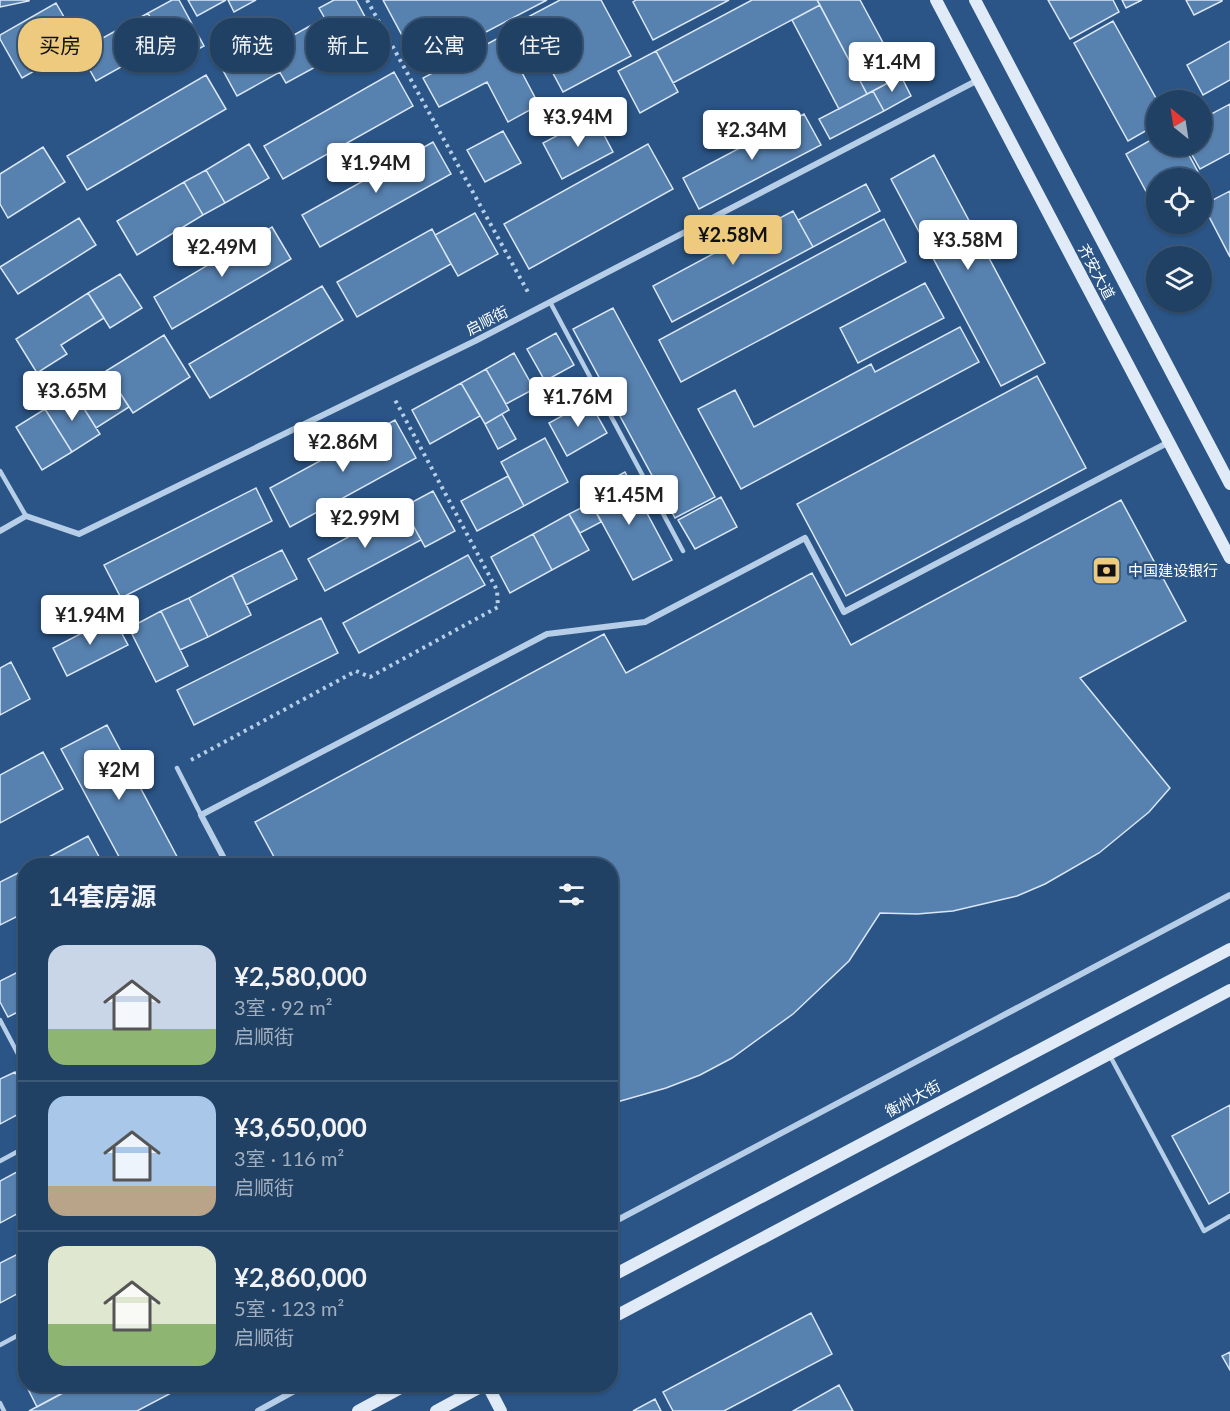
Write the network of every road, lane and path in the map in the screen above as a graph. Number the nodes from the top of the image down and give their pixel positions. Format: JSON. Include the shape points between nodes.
{"nodes":[{"id":1,"x":367,"y":0,"type":"edge"},
{"id":2,"x":936,"y":0,"type":"edge"},
{"id":3,"x":975,"y":0,"type":"edge"},
{"id":4,"x":978,"y":80,"type":"junction"},
{"id":5,"x":550,"y":302,"type":"junction"},
{"id":6,"x":537,"y":309,"type":"junction"},
{"id":7,"x":387,"y":384,"type":"junction"},
{"id":8,"x":1169,"y":442,"type":"junction"},
{"id":9,"x":0,"y":471,"type":"edge"},
{"id":10,"x":1230,"y":484,"type":"edge"},
{"id":11,"x":26,"y":516,"type":"junction"},
{"id":12,"x":0,"y":531,"type":"edge"},
{"id":13,"x":683,"y":551,"type":"dead end"},
{"id":14,"x":1230,"y":558,"type":"edge"},
{"id":15,"x":177,"y":768,"type":"joint"},
{"id":16,"x":201,"y":815,"type":"junction"},
{"id":17,"x":224,"y":858,"type":"edge"},
{"id":18,"x":1230,"y":895,"type":"edge"},
{"id":19,"x":1230,"y":949,"type":"edge"},
{"id":20,"x":1230,"y":990,"type":"edge"},
{"id":21,"x":0,"y":1020,"type":"edge"},
{"id":22,"x":18,"y":1054,"type":"edge"},
{"id":23,"x":1109,"y":1054,"type":"junction"},
{"id":24,"x":18,"y":1151,"type":"edge"},
{"id":25,"x":0,"y":1161,"type":"edge"},
{"id":26,"x":1230,"y":1216,"type":"edge"},
{"id":27,"x":618,"y":1220,"type":"edge"},
{"id":28,"x":618,"y":1273,"type":"edge"},
{"id":29,"x":618,"y":1315,"type":"edge"},
{"id":30,"x":18,"y":1336,"type":"edge"},
{"id":31,"x":0,"y":1345,"type":"edge"},
{"id":32,"x":293,"y":1392,"type":"edge"},
{"id":33,"x":393,"y":1392,"type":"edge"},
{"id":34,"x":472,"y":1392,"type":"edge"},
{"id":35,"x":491,"y":1392,"type":"edge"},
{"id":36,"x":0,"y":1403,"type":"edge"},
{"id":37,"x":4,"y":1411,"type":"edge"},
{"id":38,"x":258,"y":1411,"type":"edge"},
{"id":39,"x":358,"y":1411,"type":"edge"},
{"id":40,"x":436,"y":1411,"type":"edge"},
{"id":41,"x":501,"y":1411,"type":"edge"}],
"edges":[{"from":1,"to":6,"type":"path"},
{"from":2,"to":4,"type":"main road","name":"齐安大道"},
{"from":3,"to":10,"type":"main road","name":"齐安大道"},
{"from":4,"to":5,"type":"street","name":"启顺街"},
{"from":4,"to":8,"type":"main road","name":"齐安大道"},
{"from":5,"to":6,"type":"street","name":"启顺街"},
{"from":5,"to":13,"type":"lane"},
{"from":6,"to":7,"type":"street","name":"启顺街"},
{"from":7,"to":11,"type":"street","name":"启顺街","via":[[79,534]]},
{"from":7,"to":15,"type":"path","via":[[497,590],[498,607],[370,677],[356,671]]},
{"from":8,"to":14,"type":"main road","name":"齐安大道"},
{"from":8,"to":16,"type":"street","via":[[844,612],[805,538],[645,622],[547,634]]},
{"from":9,"to":11,"type":"lane"},
{"from":11,"to":12,"type":"street"},
{"from":15,"to":16,"type":"lane"},
{"from":16,"to":17,"type":"street"},
{"from":18,"to":27,"type":"street"},
{"from":19,"to":28,"type":"main road","name":"衡州大街"},
{"from":20,"to":23,"type":"main road"},
{"from":21,"to":22,"type":"lane"},
{"from":23,"to":26,"type":"lane","via":[[1204,1230]]},
{"from":23,"to":29,"type":"main road"},
{"from":24,"to":25,"type":"lane"},
{"from":30,"to":31,"type":"lane"},
{"from":32,"to":38,"type":"street"},
{"from":33,"to":39,"type":"main road"},
{"from":34,"to":40,"type":"main road"},
{"from":35,"to":41,"type":"main road"},
{"from":36,"to":37,"type":"lane"}]}
